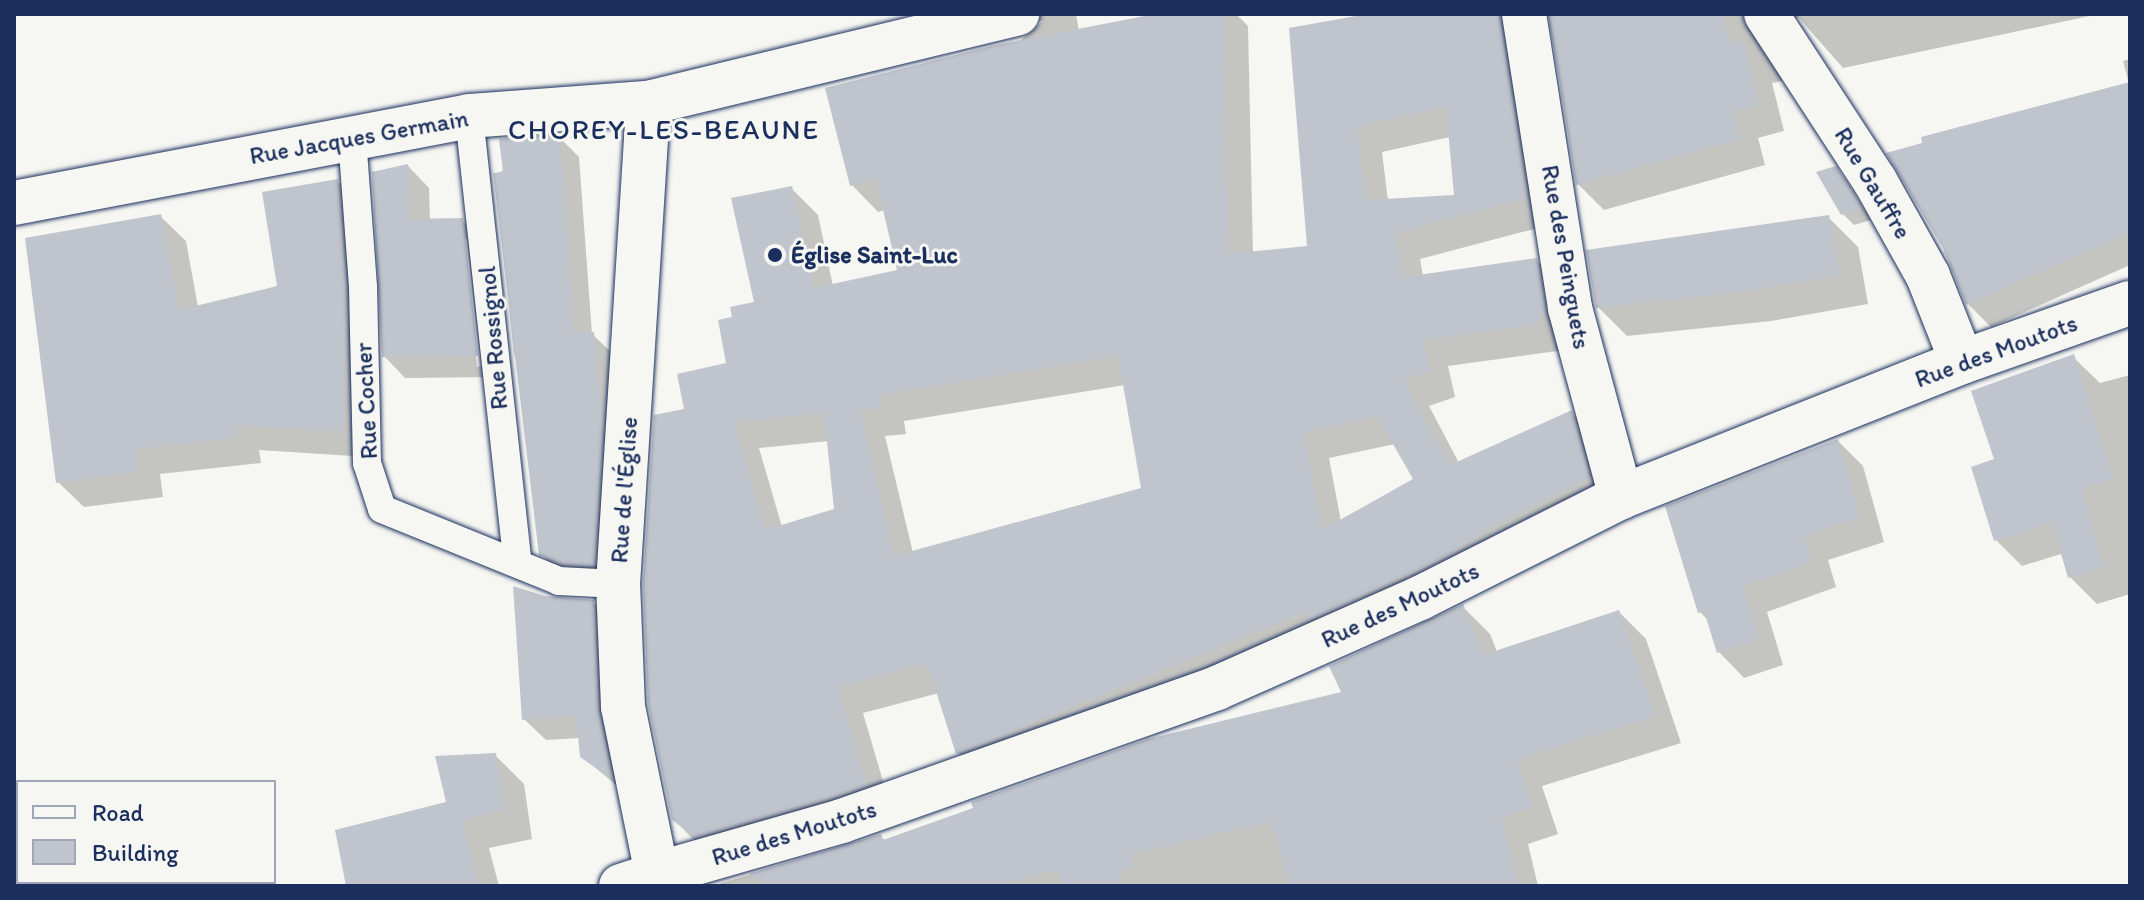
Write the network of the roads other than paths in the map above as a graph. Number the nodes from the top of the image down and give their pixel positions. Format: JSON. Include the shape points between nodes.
{"nodes":[{"id":1,"x":1017,"y":14,"type":"edge"},
{"id":2,"x":1524,"y":14,"type":"edge"},
{"id":3,"x":1766,"y":14,"type":"edge"},
{"id":4,"x":648,"y":103,"type":"junction"},
{"id":5,"x":469,"y":116,"type":"junction"},
{"id":6,"x":352,"y":137,"type":"junction"},
{"id":7,"x":14,"y":203,"type":"edge"},
{"id":8,"x":2130,"y":303,"type":"edge"},
{"id":9,"x":1962,"y":362,"type":"junction"},
{"id":10,"x":1621,"y":497,"type":"junction"},
{"id":11,"x":517,"y":561,"type":"junction"},
{"id":12,"x":618,"y":584,"type":"junction"},
{"id":13,"x":646,"y":882,"type":"edge"}],
"edges":[{"from":1,"to":4,"type":"street","name":"Rue Jacques Germain"},
{"from":2,"to":10,"type":"street","name":"Rue des Peinguets","via":[[1570,308]]},
{"from":3,"to":9,"type":"street","name":"Rue Gauffre","via":[[1875,181],[1928,276]]},
{"from":4,"to":5,"type":"street","name":"Rue Jacques Germain"},
{"from":4,"to":12,"type":"street","name":"Rue de l'Église"},
{"from":5,"to":6,"type":"street","name":"Rue Jacques Germain"},
{"from":5,"to":11,"type":"lane","name":"Rue Rossignol"},
{"from":6,"to":7,"type":"street","name":"Rue Jacques Germain"},
{"from":6,"to":11,"type":"lane","name":"Rue Cocher","via":[[363,287],[367,463],[382,509]]},
{"from":8,"to":9,"type":"street","name":"Rue des Moutots"},
{"from":9,"to":10,"type":"street","name":"Rue des Moutots"},
{"from":10,"to":13,"type":"street","name":"Rue des Moutots","via":[[1420,598],[1217,688],[842,821]]},
{"from":11,"to":12,"type":"lane","name":"Rue Cocher","via":[[559,581]]},
{"from":12,"to":13,"type":"street","name":"Rue de l'Église","via":[[623,707]]}]}
